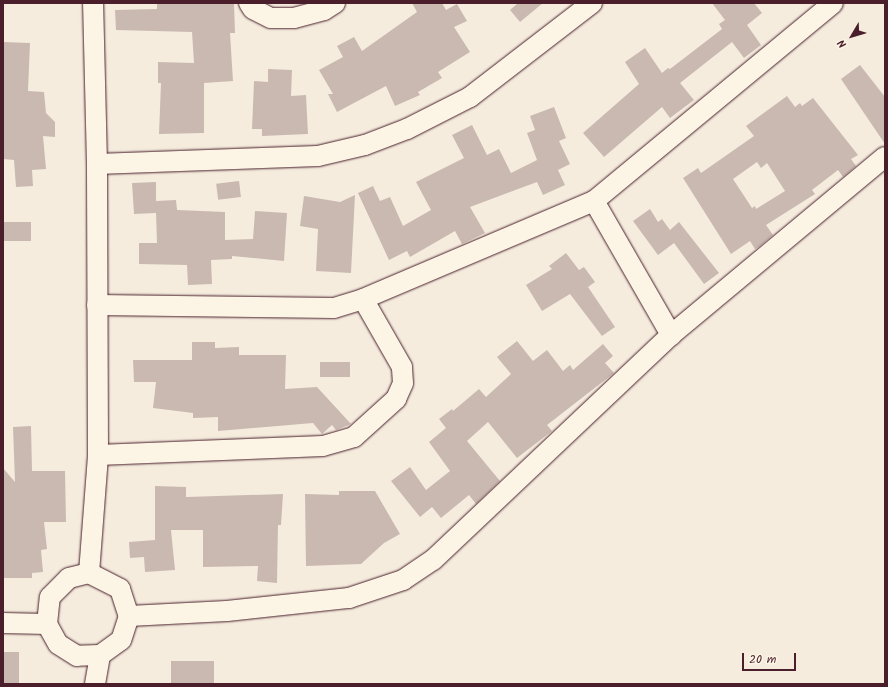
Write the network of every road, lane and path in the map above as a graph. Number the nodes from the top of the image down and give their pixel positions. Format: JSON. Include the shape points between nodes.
{"nodes":[{"id":1,"x":93,"y":3,"type":"edge"},
{"id":2,"x":249,"y":3,"type":"edge"},
{"id":3,"x":335,"y":3,"type":"edge"},
{"id":4,"x":592,"y":3,"type":"edge"},
{"id":5,"x":833,"y":3,"type":"edge"},
{"id":6,"x":885,"y":157,"type":"edge"},
{"id":7,"x":97,"y":164,"type":"junction"},
{"id":8,"x":594,"y":201,"type":"junction"},
{"id":9,"x":363,"y":299,"type":"junction"},
{"id":10,"x":97,"y":305,"type":"junction"},
{"id":11,"x":671,"y":335,"type":"junction"},
{"id":12,"x":98,"y":455,"type":"junction"},
{"id":13,"x":89,"y":573,"type":"junction"},
{"id":14,"x":129,"y":616,"type":"junction"},
{"id":15,"x":3,"y":623,"type":"edge"},
{"id":16,"x":47,"y":624,"type":"junction"},
{"id":17,"x":100,"y":655,"type":"junction"},
{"id":18,"x":96,"y":684,"type":"edge"}],
"edges":[{"from":1,"to":7,"type":"street"},
{"from":2,"to":3,"type":"street","via":[[253,9],[271,18],[294,18],[324,10]]},
{"from":4,"to":7,"type":"street","via":[[470,97],[407,129],[365,145],[318,156]]},
{"from":5,"to":8,"type":"street"},
{"from":6,"to":11,"type":"street"},
{"from":7,"to":10,"type":"street"},
{"from":8,"to":9,"type":"street"},
{"from":8,"to":11,"type":"street"},
{"from":9,"to":10,"type":"street","via":[[334,308]]},
{"from":9,"to":12,"type":"street","via":[[402,367],[403,383],[396,399],[354,437],[323,446]]},
{"from":10,"to":12,"type":"street"},
{"from":11,"to":14,"type":"street","via":[[433,560],[403,580],[349,598],[227,611]]},
{"from":12,"to":13,"type":"street"},
{"from":13,"to":14,"type":"street","via":[[120,589]]},
{"from":13,"to":16,"type":"street","via":[[69,578],[50,597]]},
{"from":14,"to":17,"type":"street","via":[[121,640]]},
{"from":15,"to":16,"type":"street"},
{"from":16,"to":17,"type":"street","via":[[58,644],[78,656]]},
{"from":17,"to":18,"type":"street"}]}
